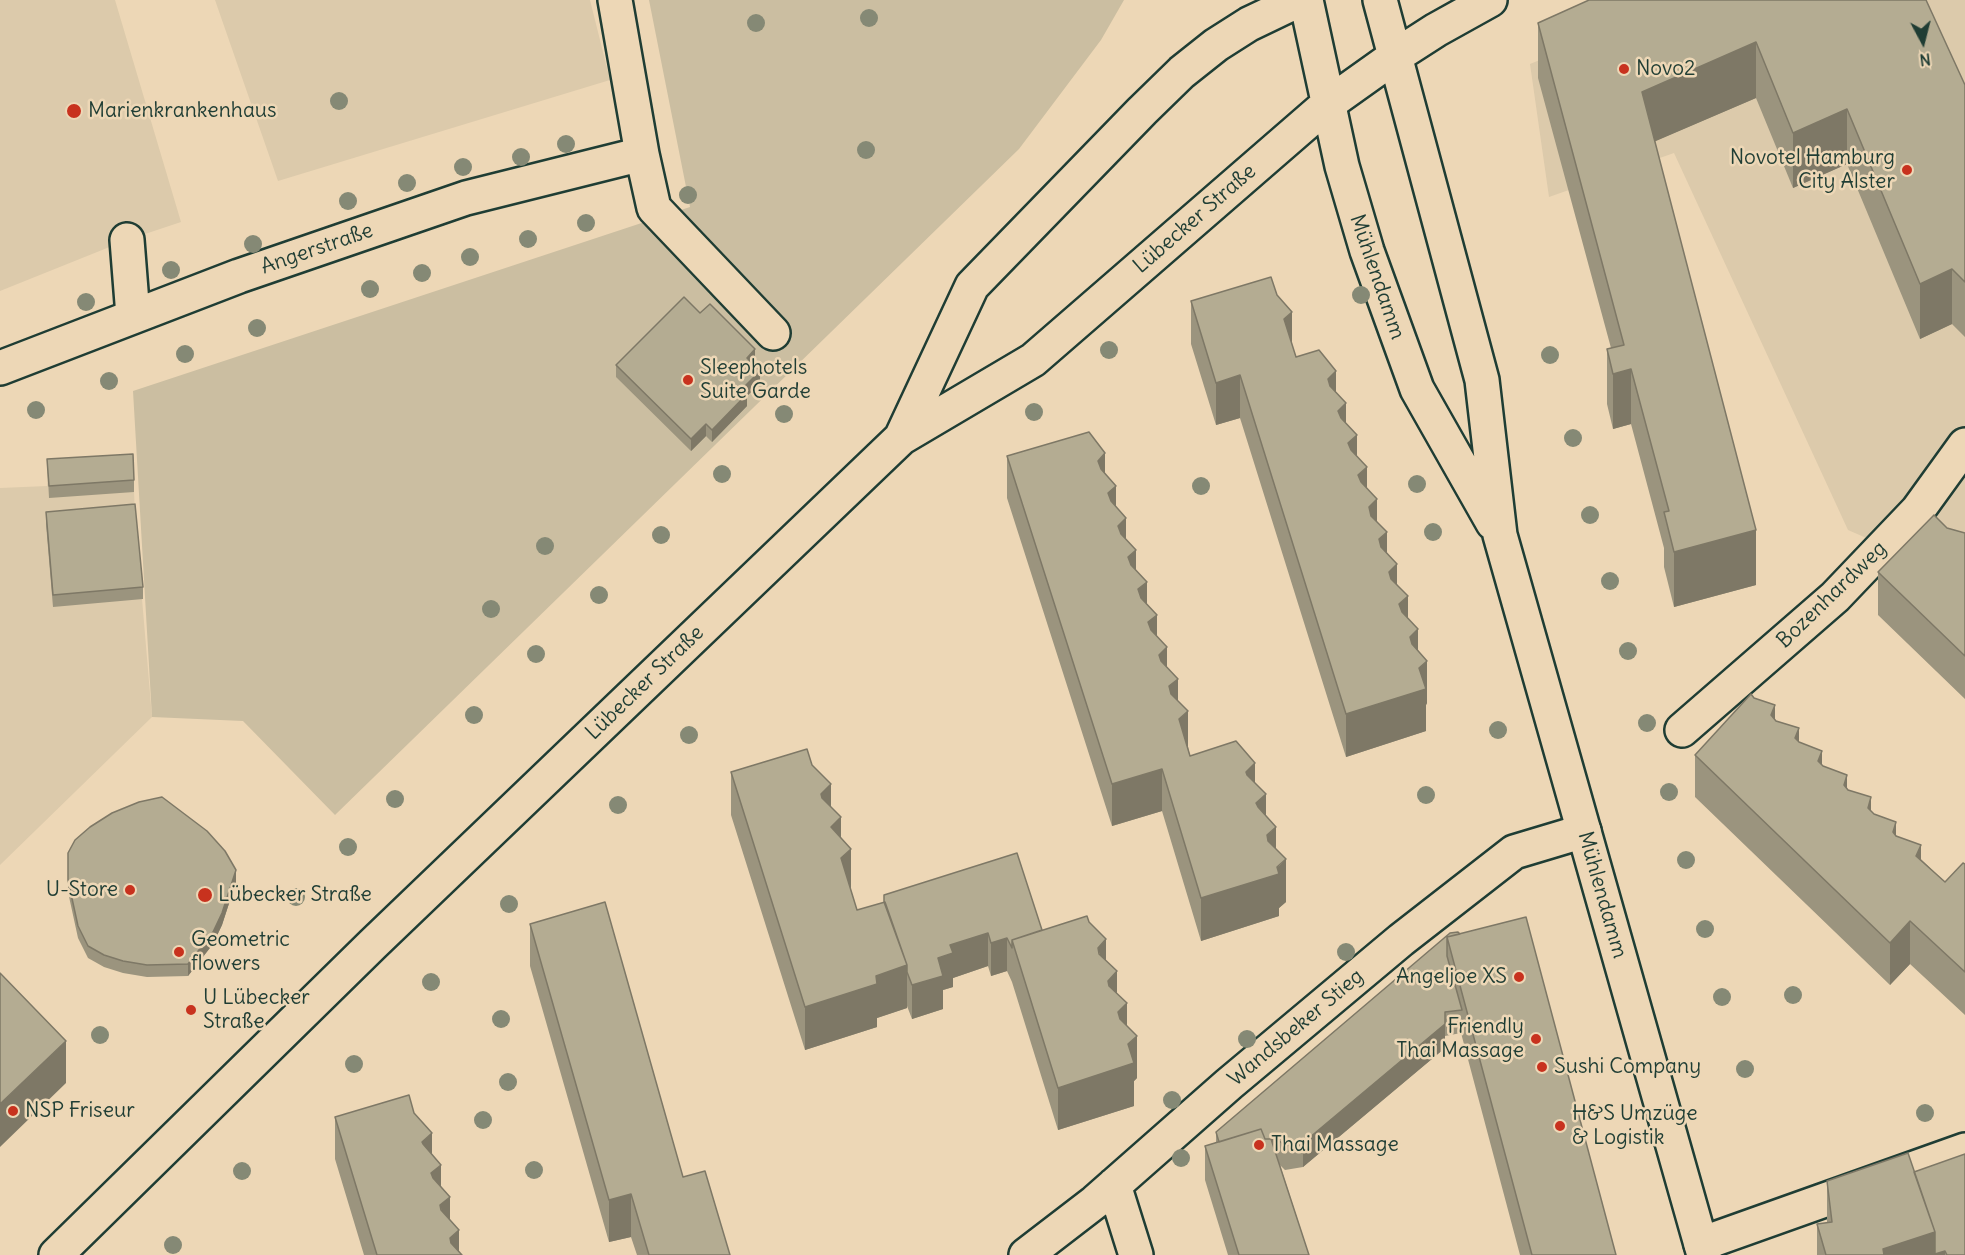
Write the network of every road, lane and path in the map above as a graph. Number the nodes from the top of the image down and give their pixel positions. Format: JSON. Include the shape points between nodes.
{"nodes":[{"id":1,"x":615,"y":0,"type":"edge"},
{"id":2,"x":1299,"y":0,"type":"edge"},
{"id":3,"x":1306,"y":0,"type":"edge"},
{"id":4,"x":1380,"y":0,"type":"edge"},
{"id":5,"x":1490,"y":0,"type":"edge"},
{"id":6,"x":1394,"y":57,"type":"junction"},
{"id":7,"x":1328,"y":104,"type":"junction"},
{"id":8,"x":642,"y":154,"type":"junction"},
{"id":9,"x":127,"y":240,"type":"dead end"},
{"id":10,"x":133,"y":316,"type":"junction"},
{"id":11,"x":773,"y":333,"type":"dead end"},
{"id":12,"x":0,"y":368,"type":"edge"},
{"id":13,"x":901,"y":438,"type":"junction"},
{"id":14,"x":1965,"y":445,"type":"edge"},
{"id":15,"x":1500,"y":535,"type":"junction"},
{"id":16,"x":1682,"y":730,"type":"dead end"},
{"id":17,"x":1584,"y":831,"type":"junction"},
{"id":18,"x":1965,"y":1150,"type":"edge"},
{"id":19,"x":1114,"y":1185,"type":"junction"},
{"id":20,"x":1703,"y":1249,"type":"edge"},
{"id":21,"x":56,"y":1255,"type":"edge"},
{"id":22,"x":1026,"y":1255,"type":"edge"},
{"id":23,"x":1136,"y":1255,"type":"edge"}],
"edges":[{"from":1,"to":8,"type":"main road"},
{"from":2,"to":13,"type":"main road","name":"Lübecker Straße","via":[[1249,24],[1182,72],[972,286]]},
{"from":3,"to":7,"type":"main road","name":"Mühlendamm"},
{"from":4,"to":6,"type":"main road","name":"Mühlendamm"},
{"from":5,"to":6,"type":"main road","name":"Lübecker Straße"},
{"from":6,"to":7,"type":"main road","name":"Lübecker Straße"},
{"from":6,"to":15,"type":"main road","name":"Mühlendamm","via":[[1482,380]]},
{"from":7,"to":13,"type":"main road","name":"Lübecker Straße","via":[[1033,360]]},
{"from":7,"to":15,"type":"main road","name":"Mühlendamm","via":[[1357,220],[1417,389]]},
{"from":8,"to":10,"type":"main road","name":"Angerstraße","via":[[466,198]]},
{"from":8,"to":11,"type":"main road","via":[[654,208]]},
{"from":9,"to":10,"type":"main road"},
{"from":10,"to":12,"type":"main road","name":"Angerstraße"},
{"from":13,"to":21,"type":"main road","name":"Lübecker Straße","via":[[373,944]]},
{"from":14,"to":16,"type":"main road","name":"Bozenhardweg","via":[[1918,510],[1835,597]]},
{"from":15,"to":17,"type":"main road","name":"Mühlendamm"},
{"from":17,"to":19,"type":"main road","name":"Wandsbeker Stieg","via":[[1514,852],[1401,940]]},
{"from":17,"to":20,"type":"main road","name":"Mühlendamm"},
{"from":18,"to":20,"type":"main road"},
{"from":19,"to":22,"type":"main road","name":"Wandsbeker Stieg"},
{"from":19,"to":23,"type":"main road"}]}
